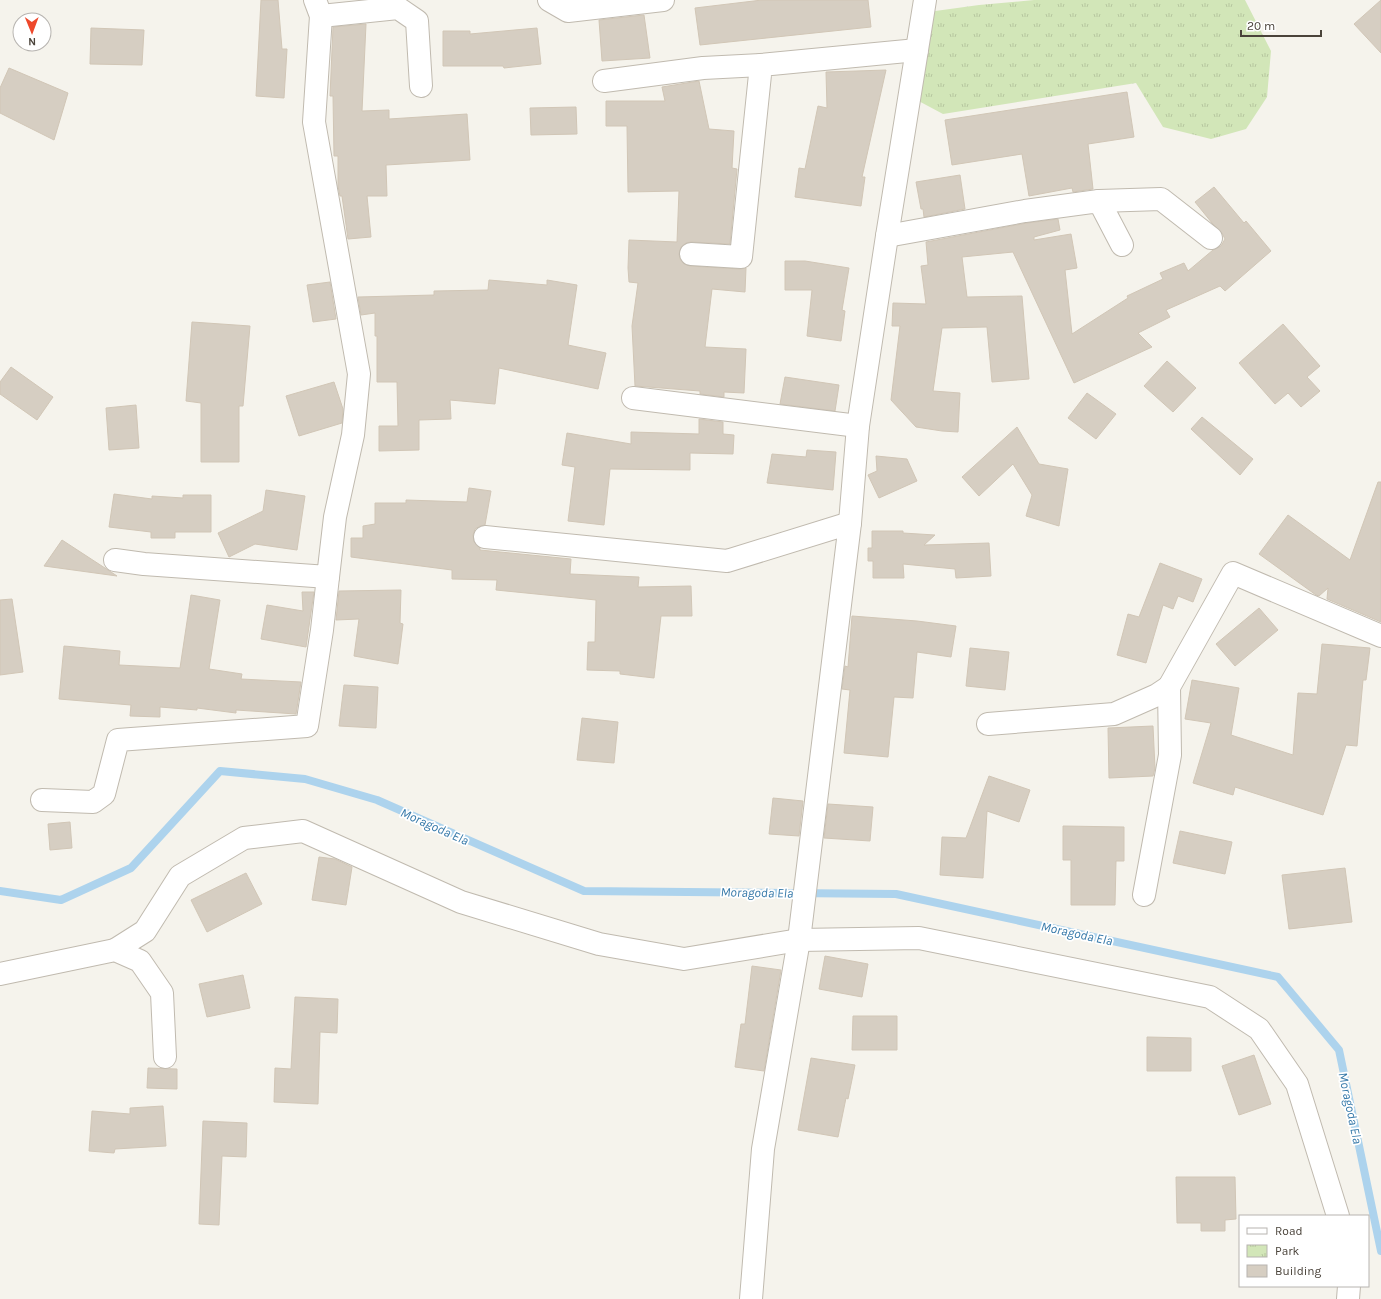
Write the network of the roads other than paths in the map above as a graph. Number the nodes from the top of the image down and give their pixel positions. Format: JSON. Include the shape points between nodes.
{"nodes":[{"id":1,"x":549,"y":0,"type":"edge"},
{"id":2,"x":664,"y":0,"type":"edge"},
{"id":3,"x":925,"y":0,"type":"edge"},
{"id":4,"x":318,"y":8,"type":"edge"},
{"id":5,"x":917,"y":50,"type":"junction"},
{"id":6,"x":761,"y":65,"type":"junction"},
{"id":7,"x":604,"y":81,"type":"dead end"},
{"id":8,"x":421,"y":86,"type":"dead end"},
{"id":9,"x":1099,"y":201,"type":"junction"},
{"id":10,"x":887,"y":236,"type":"junction"},
{"id":11,"x":1211,"y":238,"type":"dead end"},
{"id":12,"x":1122,"y":244,"type":"dead end"},
{"id":13,"x":691,"y":254,"type":"dead end"},
{"id":14,"x":633,"y":398,"type":"dead end"},
{"id":15,"x":858,"y":426,"type":"junction"},
{"id":16,"x":850,"y":523,"type":"junction"},
{"id":17,"x":484,"y":537,"type":"dead end"},
{"id":18,"x":115,"y":560,"type":"dead end"},
{"id":19,"x":328,"y":577,"type":"junction"},
{"id":20,"x":1381,"y":636,"type":"edge"},
{"id":21,"x":1169,"y":687,"type":"junction"},
{"id":22,"x":988,"y":724,"type":"dead end"},
{"id":23,"x":42,"y":800,"type":"dead end"},
{"id":24,"x":1144,"y":895,"type":"dead end"},
{"id":25,"x":799,"y":940,"type":"junction"},
{"id":26,"x":115,"y":950,"type":"junction"},
{"id":27,"x":0,"y":974,"type":"edge"},
{"id":28,"x":165,"y":1057,"type":"dead end"},
{"id":29,"x":1338,"y":1215,"type":"edge"},
{"id":30,"x":1349,"y":1287,"type":"edge"},
{"id":31,"x":751,"y":1299,"type":"edge"},
{"id":32,"x":1348,"y":1299,"type":"edge"}],
"edges":[{"from":1,"to":2,"type":"street","via":[[568,11]]},
{"from":3,"to":5,"type":"street"},
{"from":4,"to":8,"type":"street","via":[[398,8],[417,21]]},
{"from":4,"to":19,"type":"street","via":[[314,122],[359,374],[353,435],[335,517]]},
{"from":5,"to":6,"type":"street"},
{"from":5,"to":10,"type":"street"},
{"from":6,"to":7,"type":"street","via":[[703,68]]},
{"from":6,"to":13,"type":"street","via":[[741,257]]},
{"from":9,"to":10,"type":"street","via":[[1025,211]]},
{"from":9,"to":11,"type":"street","via":[[1160,199]]},
{"from":9,"to":12,"type":"street"},
{"from":10,"to":15,"type":"street"},
{"from":14,"to":15,"type":"street"},
{"from":15,"to":16,"type":"street"},
{"from":16,"to":17,"type":"street","via":[[727,561]]},
{"from":16,"to":25,"type":"street"},
{"from":18,"to":19,"type":"street"},
{"from":19,"to":23,"type":"street","via":[[307,726],[118,740],[104,794],[93,802]]},
{"from":20,"to":21,"type":"street","via":[[1233,573]]},
{"from":21,"to":22,"type":"street","via":[[1114,714]]},
{"from":21,"to":24,"type":"street","via":[[1170,755]]},
{"from":25,"to":26,"type":"street","via":[[684,959],[599,944],[461,902],[303,831],[244,838],[180,876],[145,931]]},
{"from":25,"to":29,"type":"street","via":[[919,938],[1210,997],[1259,1029],[1297,1084]]},
{"from":25,"to":31,"type":"street","via":[[764,1149]]},
{"from":26,"to":27,"type":"street"},
{"from":26,"to":28,"type":"street","via":[[140,961],[162,993]]},
{"from":30,"to":32,"type":"street"}]}
